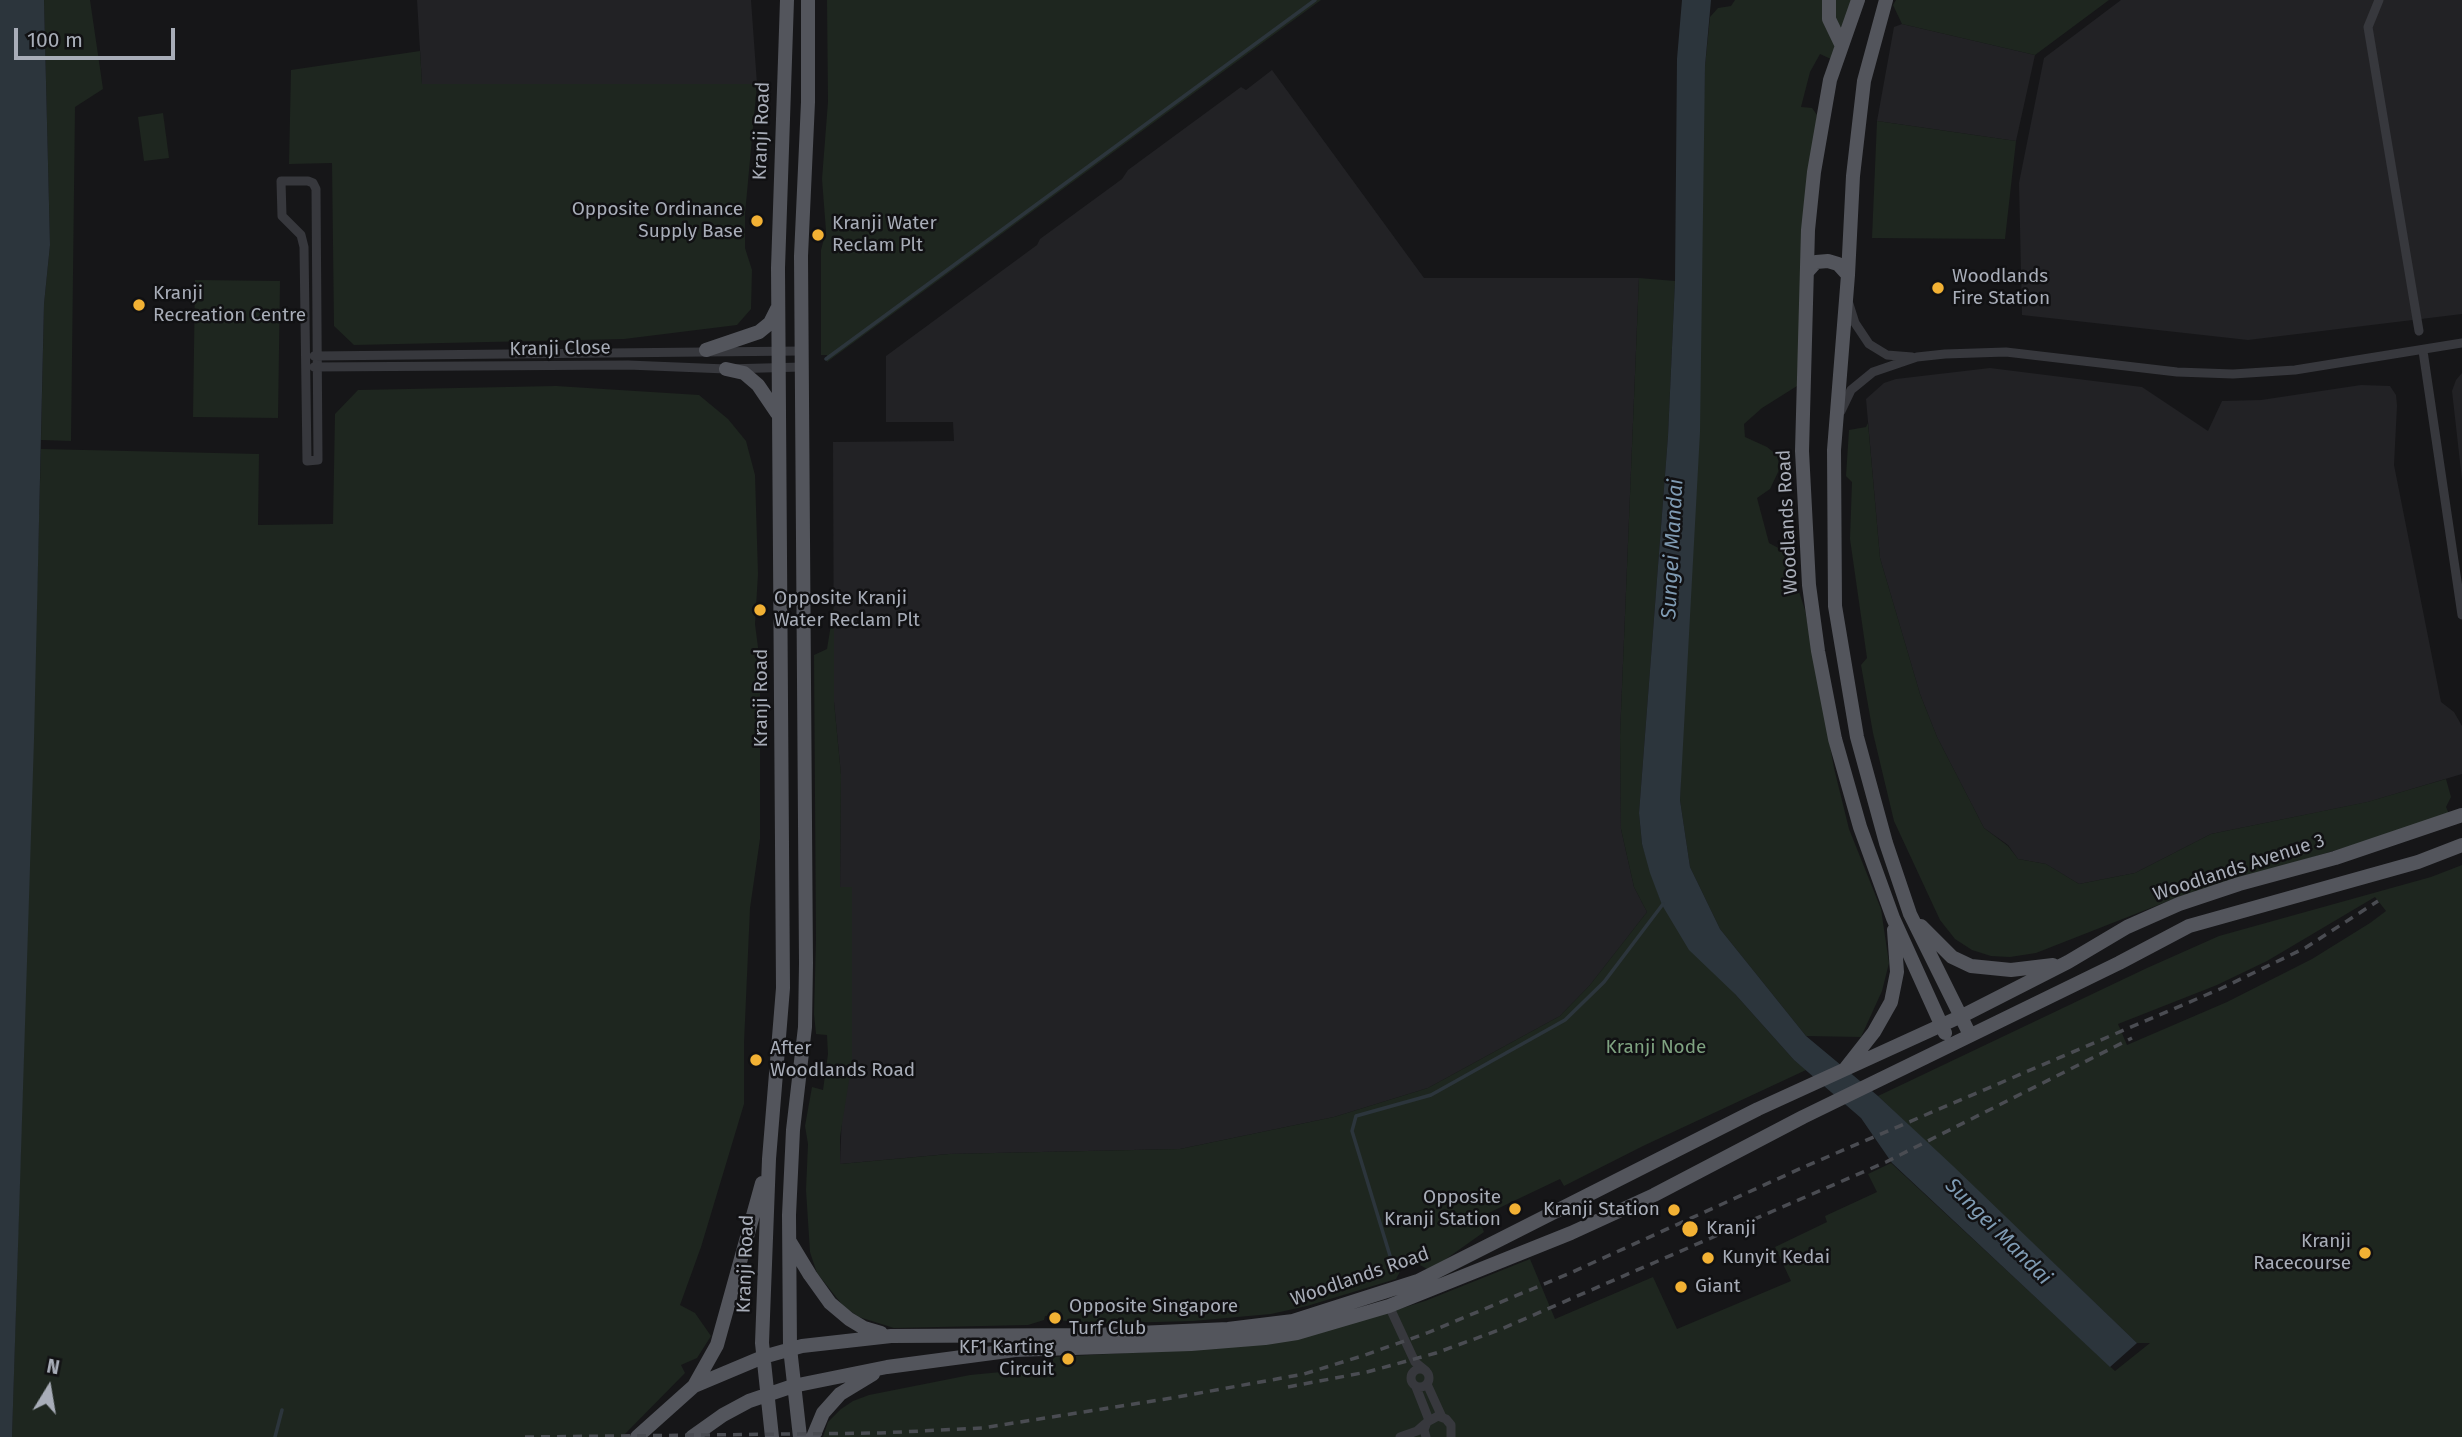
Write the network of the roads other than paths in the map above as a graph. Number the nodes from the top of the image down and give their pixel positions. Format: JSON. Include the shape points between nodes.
{"nodes":[{"id":1,"x":787,"y":0,"type":"edge"},
{"id":2,"x":808,"y":0,"type":"edge"},
{"id":3,"x":1829,"y":0,"type":"edge"},
{"id":4,"x":1858,"y":0,"type":"edge"},
{"id":5,"x":1886,"y":0,"type":"edge"},
{"id":6,"x":2379,"y":0,"type":"edge"},
{"id":7,"x":1841,"y":44,"type":"junction"},
{"id":8,"x":808,"y":102,"type":"junction"},
{"id":9,"x":783,"y":107,"type":"junction"},
{"id":10,"x":1807,"y":272,"type":"junction"},
{"id":11,"x":1848,"y":275,"type":"junction"},
{"id":12,"x":1846,"y":298,"type":"junction"},
{"id":13,"x":778,"y":307,"type":"junction"},
{"id":14,"x":2419,"y":331,"type":"dead end"},
{"id":15,"x":2462,"y":343,"type":"edge"},
{"id":16,"x":706,"y":350,"type":"junction"},
{"id":17,"x":779,"y":351,"type":"junction"},
{"id":18,"x":802,"y":351,"type":"junction"},
{"id":19,"x":2423,"y":351,"type":"junction"},
{"id":20,"x":305,"y":356,"type":"junction"},
{"id":21,"x":318,"y":356,"type":"junction"},
{"id":22,"x":1917,"y":357,"type":"junction"},
{"id":23,"x":305,"y":367,"type":"junction"},
{"id":24,"x":779,"y":367,"type":"junction"},
{"id":25,"x":802,"y":367,"type":"junction"},
{"id":26,"x":318,"y":368,"type":"junction"},
{"id":27,"x":726,"y":369,"type":"junction"},
{"id":28,"x":778,"y":414,"type":"junction"},
{"id":29,"x":1837,"y":419,"type":"junction"},
{"id":30,"x":2462,"y":615,"type":"edge"},
{"id":31,"x":2462,"y":815,"type":"edge"},
{"id":32,"x":2462,"y":845,"type":"edge"},
{"id":33,"x":1910,"y":914,"type":"junction"},
{"id":34,"x":1893,"y":918,"type":"junction"},
{"id":35,"x":2068,"y":962,"type":"junction"},
{"id":36,"x":1961,"y":1016,"type":"junction"},
{"id":37,"x":1942,"y":1026,"type":"junction"},
{"id":38,"x":1970,"y":1035,"type":"junction"},
{"id":39,"x":1950,"y":1044,"type":"junction"},
{"id":40,"x":1842,"y":1072,"type":"junction"},
{"id":41,"x":1758,"y":1109,"type":"junction"},
{"id":42,"x":1782,"y":1128,"type":"junction"},
{"id":43,"x":769,"y":1159,"type":"junction"},
{"id":44,"x":789,"y":1240,"type":"junction"},
{"id":45,"x":1389,"y":1306,"type":"junction"},
{"id":46,"x":891,"y":1336,"type":"junction"},
{"id":47,"x":790,"y":1348,"type":"junction"},
{"id":48,"x":764,"y":1357,"type":"junction"},
{"id":49,"x":1415,"y":1362,"type":"junction"},
{"id":50,"x":887,"y":1367,"type":"junction"},
{"id":51,"x":1426,"y":1371,"type":"junction"},
{"id":52,"x":1412,"y":1373,"type":"junction"},
{"id":53,"x":1427,"y":1384,"type":"junction"},
{"id":54,"x":694,"y":1386,"type":"junction"},
{"id":55,"x":793,"y":1386,"type":"junction"},
{"id":56,"x":1416,"y":1387,"type":"junction"},
{"id":57,"x":766,"y":1396,"type":"junction"},
{"id":58,"x":1443,"y":1417,"type":"junction"},
{"id":59,"x":1428,"y":1421,"type":"junction"},
{"id":60,"x":1405,"y":1436,"type":"edge"},
{"id":61,"x":637,"y":1437,"type":"edge"},
{"id":62,"x":692,"y":1437,"type":"edge"},
{"id":63,"x":772,"y":1437,"type":"edge"},
{"id":64,"x":800,"y":1437,"type":"edge"},
{"id":65,"x":813,"y":1437,"type":"edge"},
{"id":66,"x":1420,"y":1437,"type":"edge"},
{"id":67,"x":1426,"y":1437,"type":"edge"},
{"id":68,"x":1451,"y":1437,"type":"edge"}],
"edges":[{"from":1,"to":9,"type":"main road","name":"Kranji Road"},
{"from":2,"to":8,"type":"main road"},
{"from":3,"to":7,"type":"main road","via":[[1829,19]]},
{"from":4,"to":7,"type":"main road","name":"Woodlands Road"},
{"from":5,"to":11,"type":"main road","via":[[1858,117]]},
{"from":6,"to":14,"type":"street","via":[[2368,27]]},
{"from":7,"to":10,"type":"main road","name":"Woodlands Road","via":[[1814,172]]},
{"from":8,"to":9,"type":"main road"},
{"from":8,"to":18,"type":"main road","via":[[802,200]]},
{"from":9,"to":13,"type":"main road","name":"Kranji Road"},
{"from":10,"to":11,"type":"main road","via":[[1816,262],[1828,261]]},
{"from":10,"to":34,"type":"main road","name":"Woodlands Road","via":[[1802,451],[1809,585],[1835,739]]},
{"from":11,"to":12,"type":"main road"},
{"from":12,"to":22,"type":"street","via":[[1869,344],[1887,355]]},
{"from":12,"to":29,"type":"main road"},
{"from":13,"to":16,"type":"main road","via":[[759,332]]},
{"from":13,"to":17,"type":"main road","name":"Kranji Road"},
{"from":15,"to":19,"type":"street"},
{"from":16,"to":17,"type":"street","name":"Kranji Close"},
{"from":16,"to":21,"type":"street","name":"Kranji Close"},
{"from":17,"to":18,"type":"street","name":"Kranji Close"},
{"from":17,"to":24,"type":"main road","name":"Kranji Road"},
{"from":18,"to":25,"type":"main road"},
{"from":19,"to":22,"type":"street","via":[[2233,374],[2006,352]]},
{"from":19,"to":30,"type":"street"},
{"from":20,"to":21,"type":"street","name":"Kranji Close"},
{"from":20,"to":21,"type":"street","via":[[304,247],[301,235],[282,216],[281,181],[308,181],[316,189]]},
{"from":20,"to":23,"type":"street"},
{"from":21,"to":26,"type":"street"},
{"from":22,"to":29,"type":"street","via":[[1862,379]]},
{"from":23,"to":26,"type":"street","name":"Kranji Close"},
{"from":23,"to":26,"type":"street","via":[[307,461],[318,460]]},
{"from":24,"to":25,"type":"street","name":"Kranji Close"},
{"from":24,"to":27,"type":"street","name":"Kranji Close"},
{"from":24,"to":28,"type":"main road","name":"Kranji Road"},
{"from":25,"to":44,"type":"main road","via":[[805,989]]},
{"from":26,"to":27,"type":"street","name":"Kranji Close","via":[[628,365]]},
{"from":27,"to":28,"type":"main road","via":[[744,373],[758,385]]},
{"from":28,"to":43,"type":"main road","name":"Kranji Road","via":[[783,964]]},
{"from":29,"to":33,"type":"main road","via":[[1835,606],[1857,737]]},
{"from":31,"to":35,"type":"main road","name":"Woodlands Avenue 3","via":[[2179,904],[2127,927]]},
{"from":32,"to":38,"type":"main road","name":"Woodlands Avenue 3","via":[[2418,862],[2189,926]]},
{"from":33,"to":35,"type":"main road","via":[[1942,949],[1971,966],[2011,970]]},
{"from":33,"to":36,"type":"main road"},
{"from":34,"to":37,"type":"main road","name":"Woodlands Road"},
{"from":34,"to":40,"type":"main road","via":[[1897,972],[1891,1002]]},
{"from":35,"to":36,"type":"main road","name":"Woodlands Avenue 3"},
{"from":36,"to":37,"type":"main road","name":"Woodlands Road"},
{"from":36,"to":38,"type":"main road"},
{"from":37,"to":39,"type":"main road","name":"Woodlands Road"},
{"from":37,"to":40,"type":"main road","name":"Woodlands Road"},
{"from":38,"to":39,"type":"main road","name":"Woodlands Road"},
{"from":39,"to":42,"type":"main road","name":"Woodlands Road"},
{"from":40,"to":41,"type":"main road","name":"Woodlands Road"},
{"from":41,"to":42,"type":"main road","via":[[1782,1111]]},
{"from":41,"to":46,"type":"main road","name":"Woodlands Road","via":[[1418,1281],[1293,1321],[1167,1333]]},
{"from":42,"to":45,"type":"main road","name":"Woodlands Road","via":[[1571,1233]]},
{"from":43,"to":48,"type":"main road","name":"Kranji Road"},
{"from":43,"to":54,"type":"main road","via":[[717,1345]]},
{"from":44,"to":46,"type":"main road","via":[[837,1310],[864,1328]]},
{"from":44,"to":47,"type":"main road"},
{"from":45,"to":49,"type":"street"},
{"from":45,"to":50,"type":"main road","name":"Woodlands Road","via":[[1265,1338],[1015,1350]]},
{"from":46,"to":47,"type":"main road","name":"Woodlands Road"},
{"from":47,"to":48,"type":"main road","name":"Woodlands Road"},
{"from":47,"to":55,"type":"main road"},
{"from":48,"to":54,"type":"main road","name":"Woodlands Road"},
{"from":48,"to":57,"type":"main road","name":"Kranji Road"},
{"from":49,"to":51,"type":"street"},
{"from":49,"to":52,"type":"street"},
{"from":50,"to":55,"type":"main road","name":"Woodlands Road"},
{"from":50,"to":65,"type":"main road","via":[[840,1394],[823,1413]]},
{"from":51,"to":52,"type":"street"},
{"from":51,"to":53,"type":"street"},
{"from":52,"to":56,"type":"street"},
{"from":53,"to":56,"type":"street"},
{"from":53,"to":58,"type":"street"},
{"from":54,"to":61,"type":"main road","name":"Woodlands Road"},
{"from":55,"to":57,"type":"main road","name":"Woodlands Road"},
{"from":55,"to":64,"type":"main road"},
{"from":56,"to":59,"type":"street"},
{"from":57,"to":62,"type":"main road","name":"Woodlands Road","via":[[723,1415]]},
{"from":57,"to":63,"type":"main road","name":"Kranji Road"},
{"from":58,"to":59,"type":"street"},
{"from":58,"to":68,"type":"street","via":[[1451,1425]]},
{"from":59,"to":60,"type":"street"},
{"from":59,"to":67,"type":"street"},
{"from":60,"to":66,"type":"street"}]}
